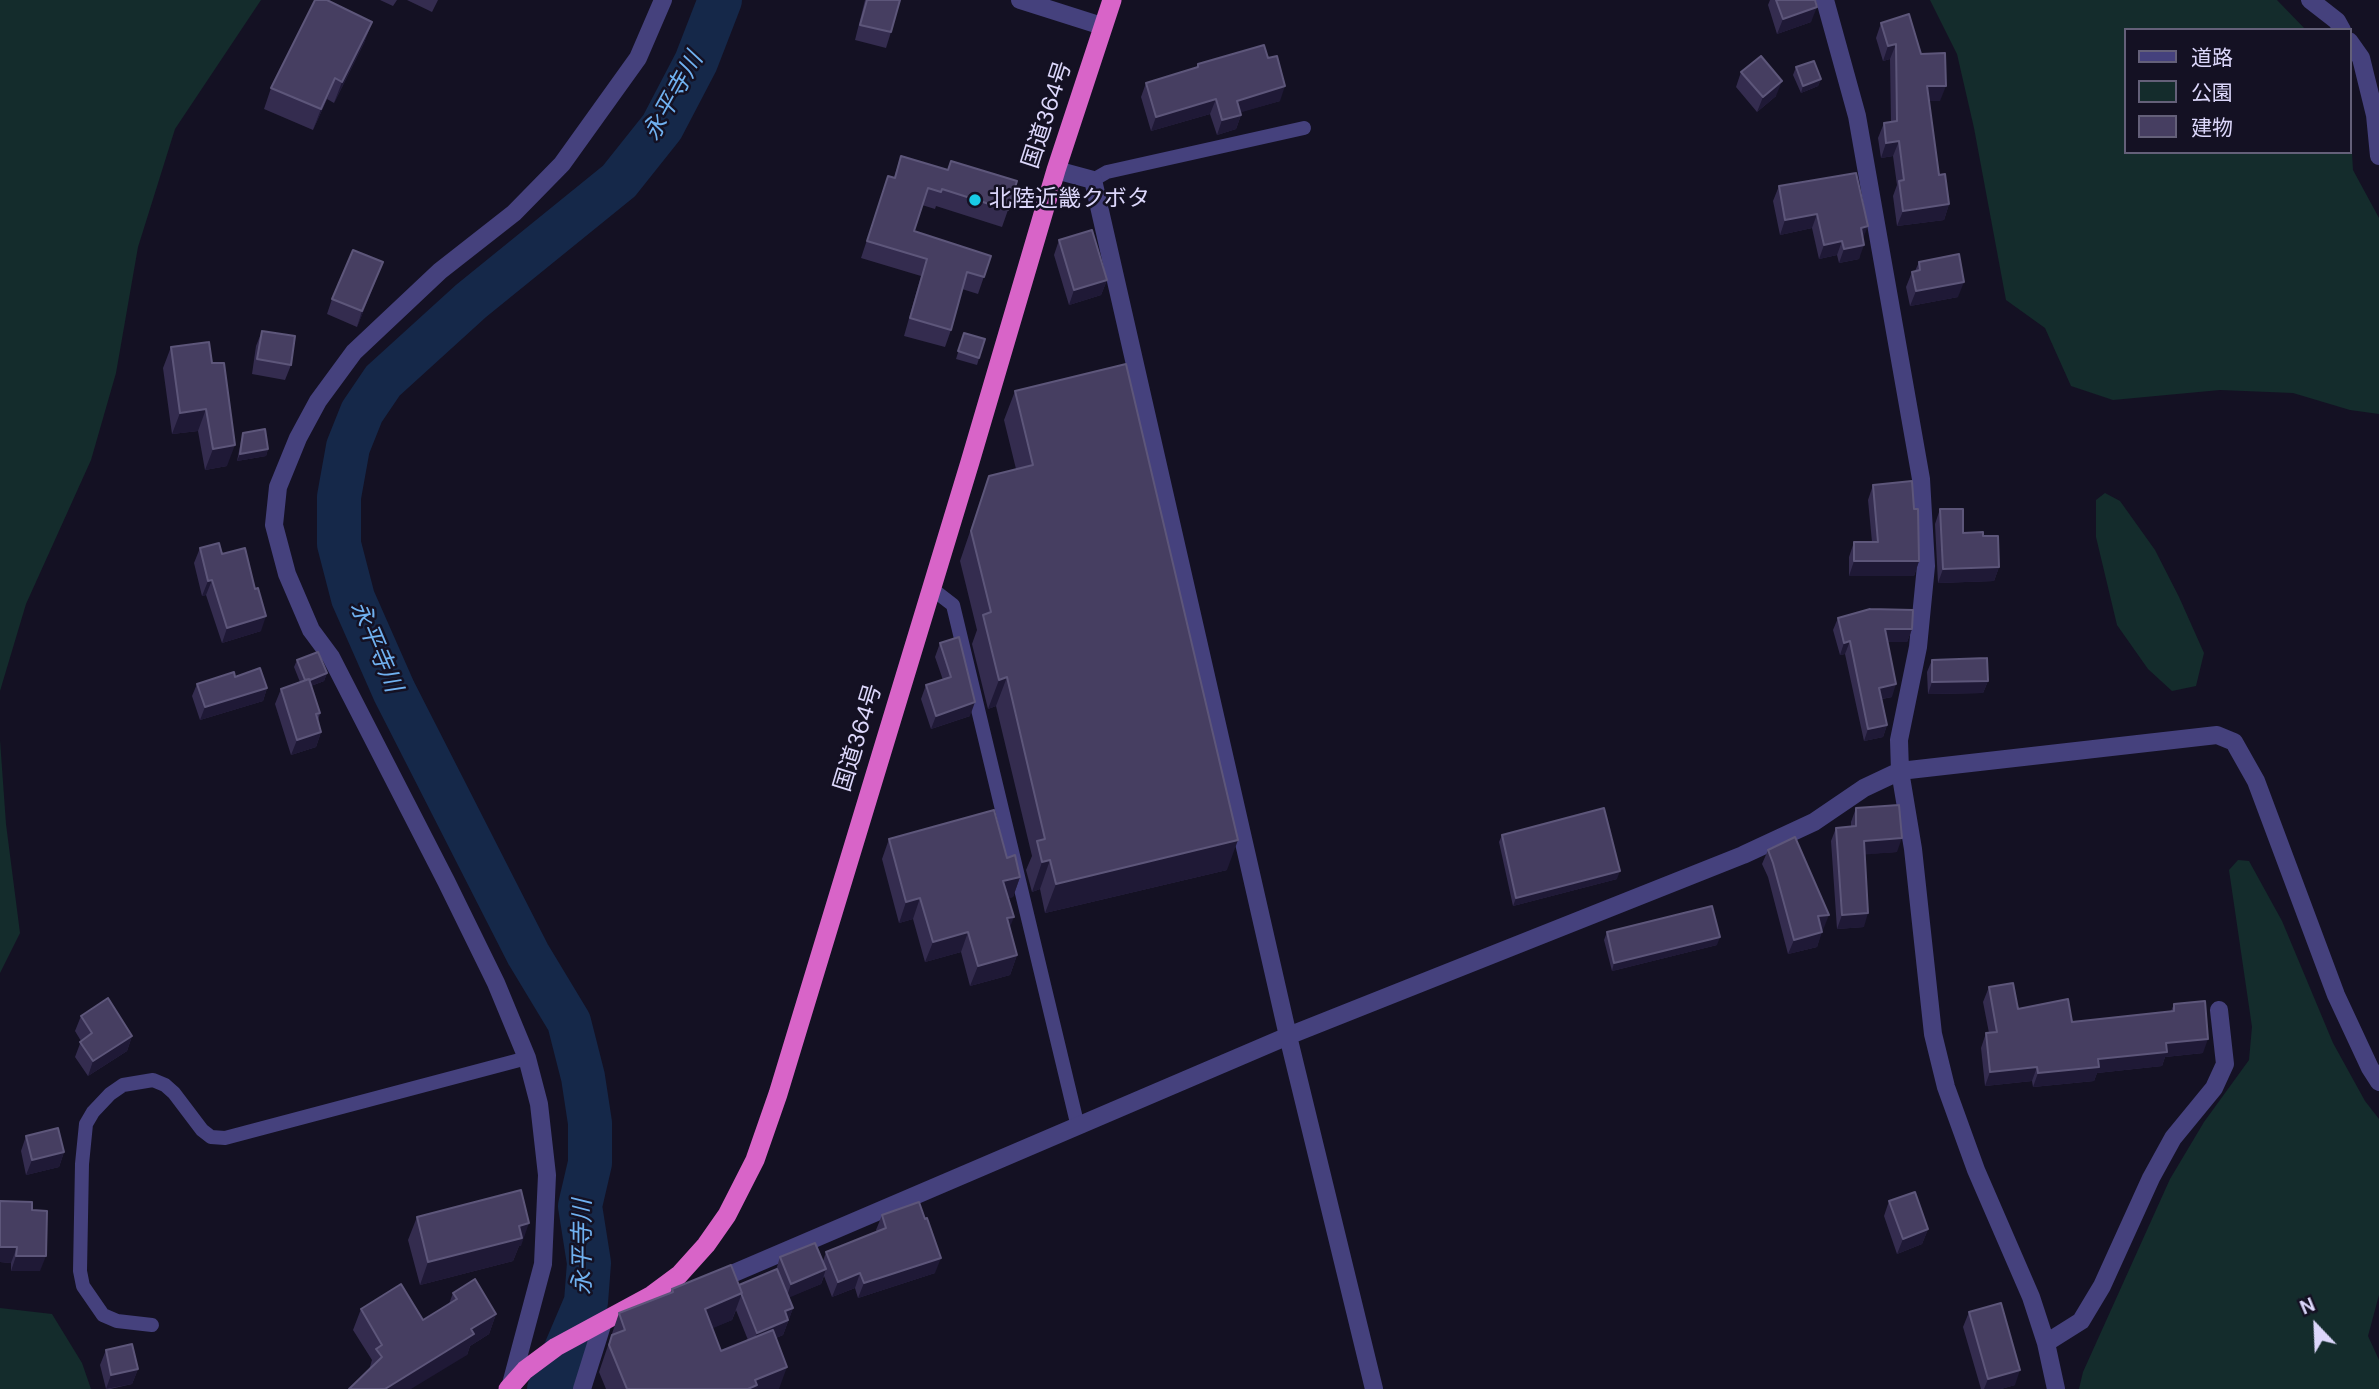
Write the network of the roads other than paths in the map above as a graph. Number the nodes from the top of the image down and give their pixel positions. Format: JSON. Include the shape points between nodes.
{"nodes":[{"id":1,"x":663,"y":0,"type":"edge"},
{"id":2,"x":1020,"y":0,"type":"edge"},
{"id":3,"x":1112,"y":0,"type":"edge"},
{"id":4,"x":1825,"y":0,"type":"edge"},
{"id":5,"x":2310,"y":0,"type":"edge"},
{"id":6,"x":1102,"y":26,"type":"junction"},
{"id":7,"x":2341,"y":28,"type":"edge"},
{"id":8,"x":2351,"y":44,"type":"edge"},
{"id":9,"x":1304,"y":128,"type":"dead end"},
{"id":10,"x":2379,"y":156,"type":"edge"},
{"id":11,"x":1056,"y":170,"type":"junction"},
{"id":12,"x":1093,"y":180,"type":"junction"},
{"id":13,"x":931,"y":588,"type":"junction"},
{"id":14,"x":1900,"y":771,"type":"junction"},
{"id":15,"x":2219,"y":1010,"type":"dead end"},
{"id":16,"x":1288,"y":1036,"type":"junction"},
{"id":17,"x":527,"y":1058,"type":"junction"},
{"id":18,"x":2379,"y":1082,"type":"edge"},
{"id":19,"x":1078,"y":1128,"type":"junction"},
{"id":20,"x":700,"y":1288,"type":"edge"},
{"id":21,"x":652,"y":1294,"type":"junction"},
{"id":22,"x":675,"y":1298,"type":"edge"},
{"id":23,"x":599,"y":1324,"type":"junction"},
{"id":24,"x":152,"y":1325,"type":"dead end"},
{"id":25,"x":2046,"y":1343,"type":"junction"},
{"id":26,"x":515,"y":1381,"type":"edge"},
{"id":27,"x":582,"y":1389,"type":"edge"},
{"id":28,"x":1374,"y":1389,"type":"edge"},
{"id":29,"x":2056,"y":1389,"type":"edge"}],
"edges":[{"from":1,"to":17,"type":"street","via":[[638,58],[562,164],[514,213],[440,271],[354,352],[318,401],[278,487],[274,525],[287,574],[311,630],[331,657],[446,881]]},
{"from":2,"to":6,"type":"street"},
{"from":3,"to":6,"type":"highway","name":"国道364号"},
{"from":4,"to":14,"type":"street","via":[[1857,116],[1921,479],[1926,566],[1918,647],[1899,740]]},
{"from":5,"to":7,"type":"street"},
{"from":6,"to":11,"type":"highway","name":"国道364号"},
{"from":8,"to":10,"type":"street","via":[[2364,70]]},
{"from":9,"to":12,"type":"lane","via":[[1107,172]]},
{"from":11,"to":12,"type":"street"},
{"from":11,"to":13,"type":"highway","name":"国道364号"},
{"from":12,"to":16,"type":"street"},
{"from":13,"to":19,"type":"lane","via":[[953,605]]},
{"from":13,"to":21,"type":"highway","name":"国道364号","via":[[754,1160],[727,1215],[706,1245],[679,1275]]},
{"from":14,"to":16,"type":"street","via":[[1864,788],[1814,822],[1743,855]]},
{"from":14,"to":18,"type":"street","via":[[2217,735],[2234,741],[2256,781],[2336,995]]},
{"from":14,"to":25,"type":"street","via":[[1933,1034],[1946,1087]]},
{"from":15,"to":25,"type":"street","via":[[2225,1064],[2214,1088],[2173,1138],[2081,1321]]},
{"from":16,"to":19,"type":"street"},
{"from":16,"to":28,"type":"street"},
{"from":17,"to":24,"type":"lane","via":[[225,1138],[211,1137],[202,1130],[174,1093],[153,1080],[123,1085],[110,1094],[86,1124],[80,1271],[83,1286],[103,1315]]},
{"from":17,"to":26,"type":"street","via":[[538,1104],[547,1188],[543,1264]]},
{"from":19,"to":20,"type":"street"},
{"from":21,"to":22,"type":"street"},
{"from":21,"to":23,"type":"highway","name":"国道364号"},
{"from":23,"to":26,"type":"highway","name":"国道364号","via":[[556,1347]]},
{"from":23,"to":27,"type":"street"},
{"from":25,"to":29,"type":"street"}]}
